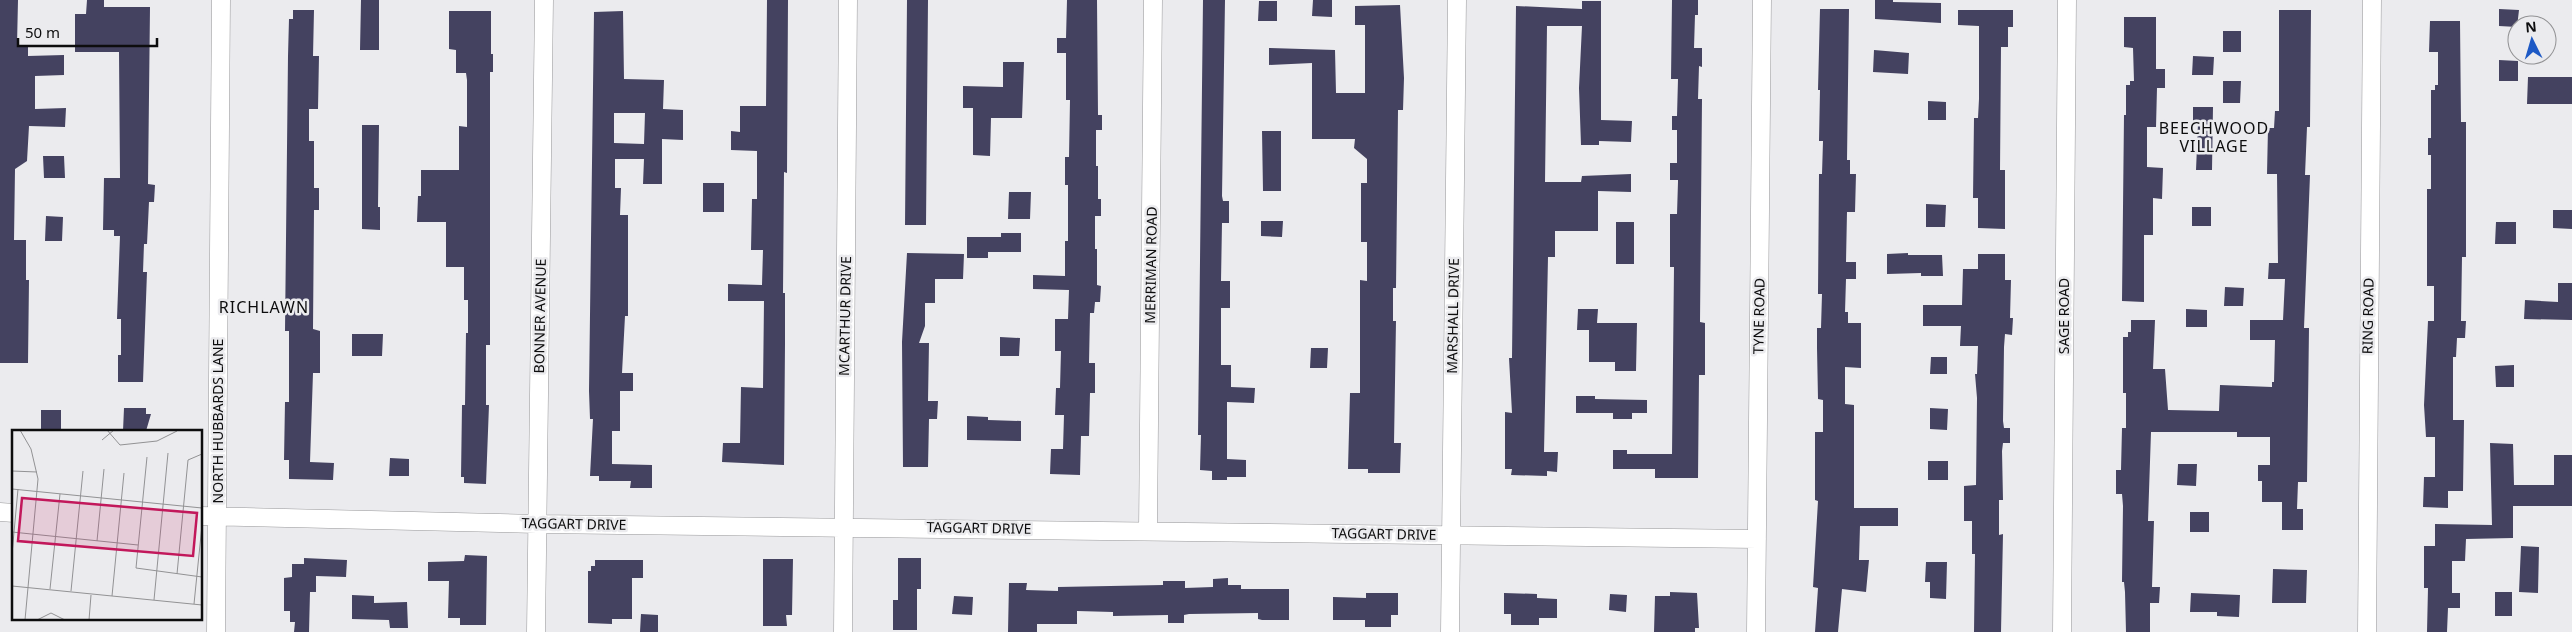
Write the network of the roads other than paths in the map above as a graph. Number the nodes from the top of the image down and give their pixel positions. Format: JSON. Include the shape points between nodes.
{"nodes":[{"id":1,"x":221,"y":0,"type":"edge"},
{"id":2,"x":544,"y":0,"type":"edge"},
{"id":3,"x":848,"y":0,"type":"edge"},
{"id":4,"x":1153,"y":0,"type":"edge"},
{"id":5,"x":1456,"y":0,"type":"edge"},
{"id":6,"x":1762,"y":0,"type":"edge"},
{"id":7,"x":2067,"y":0,"type":"edge"},
{"id":8,"x":2372,"y":0,"type":"edge"},
{"id":9,"x":209,"y":516,"type":"edge"},
{"id":10,"x":537,"y":524,"type":"junction"},
{"id":11,"x":844,"y":526,"type":"junction"},
{"id":12,"x":1148,"y":530,"type":"junction"},
{"id":13,"x":1450,"y":535,"type":"junction"},
{"id":14,"x":1757,"y":539,"type":"junction"},
{"id":15,"x":216,"y":632,"type":"edge"},
{"id":16,"x":536,"y":632,"type":"edge"},
{"id":17,"x":843,"y":632,"type":"edge"},
{"id":18,"x":1450,"y":632,"type":"edge"},
{"id":19,"x":1756,"y":632,"type":"edge"},
{"id":20,"x":2062,"y":632,"type":"edge"},
{"id":21,"x":2367,"y":632,"type":"edge"}],
"edges":[{"from":1,"to":9,"type":"street","name":"NORTH HUBBARDS LANE"},
{"from":2,"to":10,"type":"street","name":"BONNER AVENUE"},
{"from":3,"to":11,"type":"street","name":"MCARTHUR DRIVE"},
{"from":4,"to":12,"type":"street","name":"MERRIMAN ROAD"},
{"from":5,"to":13,"type":"street","name":"MARSHALL DRIVE"},
{"from":6,"to":14,"type":"street","name":"TYNE ROAD"},
{"from":7,"to":20,"type":"street","name":"SAGE ROAD"},
{"from":8,"to":21,"type":"street","name":"RING ROAD"},
{"from":9,"to":10,"type":"street","name":"TAGGART DRIVE"},
{"from":9,"to":15,"type":"street","name":"NORTH HUBBARDS LANE"},
{"from":10,"to":11,"type":"street","name":"TAGGART DRIVE"},
{"from":10,"to":16,"type":"street","name":"BONNER AVENUE"},
{"from":11,"to":12,"type":"street","name":"TAGGART DRIVE"},
{"from":11,"to":17,"type":"street","name":"MCARTHUR DRIVE"},
{"from":12,"to":13,"type":"street","name":"TAGGART DRIVE"},
{"from":13,"to":14,"type":"street","name":"TAGGART DRIVE"},
{"from":13,"to":18,"type":"street","name":"MARSHALL DRIVE"},
{"from":14,"to":19,"type":"street","name":"TYNE ROAD"}]}
